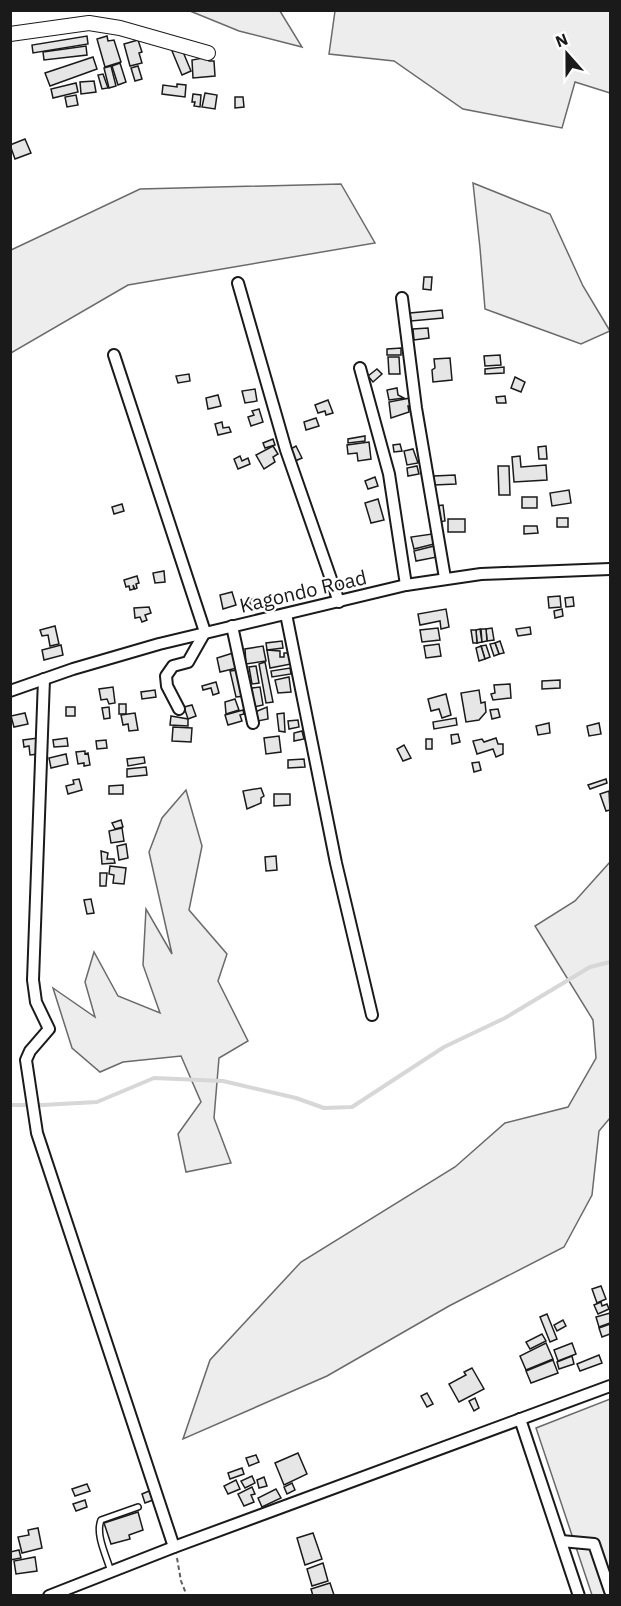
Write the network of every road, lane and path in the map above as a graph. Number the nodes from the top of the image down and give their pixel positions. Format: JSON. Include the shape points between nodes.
{"nodes":[{"id":1,"x":10,"y":34,"type":"edge"},
{"id":2,"x":208,"y":53,"type":"dead end"},
{"id":3,"x":238,"y":283,"type":"dead end"},
{"id":4,"x":402,"y":298,"type":"dead end"},
{"id":5,"x":114,"y":355,"type":"dead end"},
{"id":6,"x":360,"y":368,"type":"dead end"},
{"id":7,"x":610,"y":569,"type":"edge"},
{"id":8,"x":445,"y":578,"type":"junction"},
{"id":9,"x":406,"y":585,"type":"junction"},
{"id":10,"x":339,"y":602,"type":"junction"},
{"id":11,"x":286,"y":614,"type":"junction"},
{"id":12,"x":232,"y":626,"type":"junction"},
{"id":13,"x":205,"y":632,"type":"junction"},
{"id":14,"x":44,"y":679,"type":"junction"},
{"id":15,"x":10,"y":691,"type":"edge"},
{"id":16,"x":179,"y":709,"type":"dead end"},
{"id":17,"x":253,"y":723,"type":"dead end"},
{"id":18,"x":372,"y":1015,"type":"dead end"},
{"id":19,"x":610,"y":1386,"type":"edge"},
{"id":20,"x":520,"y":1419,"type":"junction"},
{"id":21,"x":138,"y":1507,"type":"dead end"},
{"id":22,"x":561,"y":1541,"type":"junction"},
{"id":23,"x":174,"y":1546,"type":"junction"},
{"id":24,"x":111,"y":1572,"type":"junction"},
{"id":25,"x":610,"y":1591,"type":"edge"},
{"id":26,"x":49,"y":1596,"type":"edge"},
{"id":27,"x":187,"y":1596,"type":"edge"},
{"id":28,"x":579,"y":1596,"type":"edge"}],
"edges":[{"from":1,"to":2,"type":"street","via":[[89,23]]},
{"from":3,"to":10,"type":"street","via":[[286,450]]},
{"from":4,"to":8,"type":"street"},
{"from":5,"to":13,"type":"street"},
{"from":6,"to":9,"type":"street","via":[[388,474]]},
{"from":7,"to":8,"type":"street","name":"Kagondo Road","via":[[481,573]]},
{"from":8,"to":9,"type":"street","name":"Kagondo Road"},
{"from":9,"to":10,"type":"street","name":"Kagondo Road"},
{"from":10,"to":11,"type":"street","name":"Kagondo Road"},
{"from":11,"to":12,"type":"street","name":"Kagondo Road"},
{"from":11,"to":18,"type":"street","via":[[336,863]]},
{"from":12,"to":13,"type":"street","name":"Kagondo Road"},
{"from":12,"to":17,"type":"street"},
{"from":13,"to":14,"type":"street","name":"Kagondo Road"},
{"from":13,"to":16,"type":"street","via":[[188,662],[173,666],[166,676]]},
{"from":14,"to":15,"type":"street","name":"Kagondo Road"},
{"from":14,"to":23,"type":"street","via":[[33,980],[36,1002],[49,1029],[26,1060],[37,1133]]},
{"from":19,"to":20,"type":"street"},
{"from":20,"to":22,"type":"street"},
{"from":20,"to":23,"type":"street"},
{"from":21,"to":24,"type":"lane","via":[[101,1520],[99,1534]]},
{"from":22,"to":25,"type":"street","via":[[594,1544]]},
{"from":22,"to":28,"type":"street"},
{"from":23,"to":24,"type":"street"},
{"from":23,"to":27,"type":"path"},
{"from":24,"to":26,"type":"street"}]}
